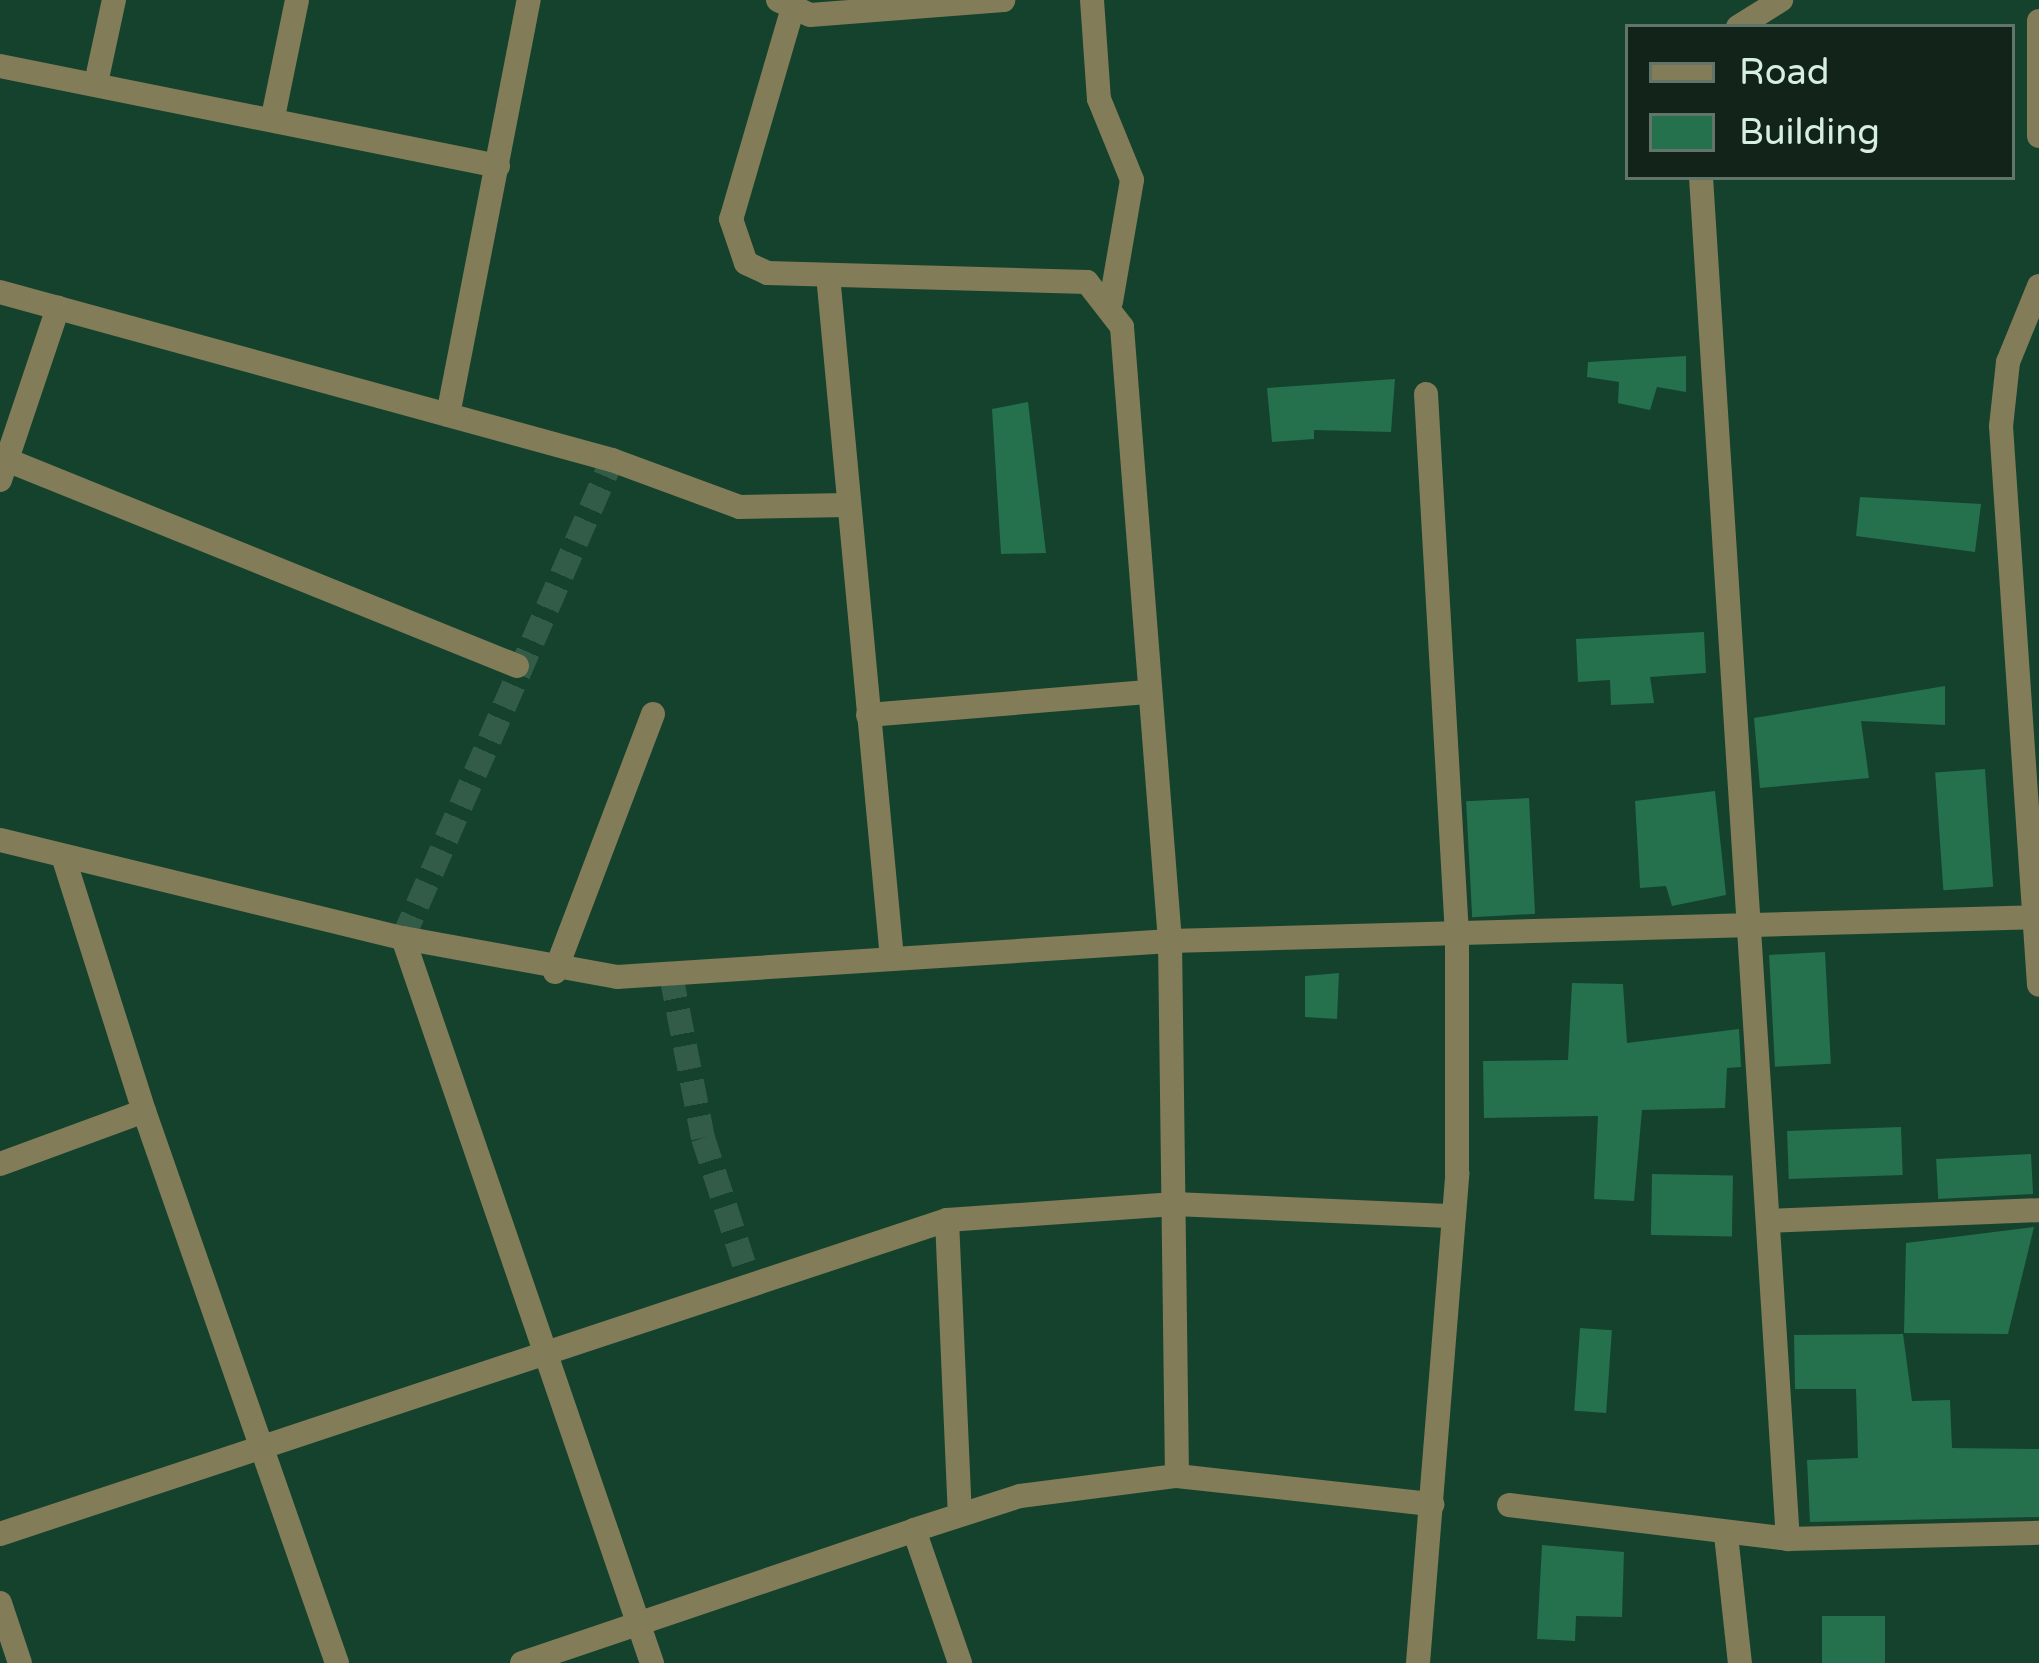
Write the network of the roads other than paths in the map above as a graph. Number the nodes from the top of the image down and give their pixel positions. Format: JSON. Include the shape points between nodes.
{"nodes":[{"id":1,"x":114,"y":0,"type":"edge"},
{"id":2,"x":297,"y":0,"type":"edge"},
{"id":3,"x":529,"y":0,"type":"edge"},
{"id":4,"x":1003,"y":0,"type":"edge"},
{"id":5,"x":1093,"y":0,"type":"edge"},
{"id":6,"x":1781,"y":0,"type":"edge"},
{"id":7,"x":785,"y":5,"type":"edge"},
{"id":8,"x":2039,"y":21,"type":"edge"},
{"id":9,"x":1743,"y":24,"type":"edge"},
{"id":10,"x":0,"y":66,"type":"edge"},
{"id":11,"x":96,"y":83,"type":"junction"},
{"id":12,"x":273,"y":117,"type":"junction"},
{"id":13,"x":2039,"y":136,"type":"edge"},
{"id":14,"x":498,"y":166,"type":"junction"},
{"id":15,"x":1701,"y":180,"type":"edge"},
{"id":16,"x":828,"y":275,"type":"junction"},
{"id":17,"x":2039,"y":286,"type":"edge"},
{"id":18,"x":0,"y":292,"type":"edge"},
{"id":19,"x":1112,"y":301,"type":"junction"},
{"id":20,"x":58,"y":308,"type":"junction"},
{"id":21,"x":1426,"y":394,"type":"dead end"},
{"id":22,"x":448,"y":415,"type":"junction"},
{"id":23,"x":3,"y":470,"type":"edge"},
{"id":24,"x":849,"y":506,"type":"junction"},
{"id":25,"x":517,"y":666,"type":"dead end"},
{"id":26,"x":1147,"y":692,"type":"junction"},
{"id":27,"x":653,"y":714,"type":"dead end"},
{"id":28,"x":868,"y":715,"type":"junction"},
{"id":29,"x":0,"y":840,"type":"edge"},
{"id":30,"x":64,"y":859,"type":"junction"},
{"id":31,"x":2036,"y":918,"type":"edge"},
{"id":32,"x":1748,"y":929,"type":"junction"},
{"id":33,"x":1457,"y":935,"type":"junction"},
{"id":34,"x":403,"y":938,"type":"junction"},
{"id":35,"x":1170,"y":941,"type":"junction"},
{"id":36,"x":892,"y":959,"type":"junction"},
{"id":37,"x":555,"y":972,"type":"junction"},
{"id":38,"x":2039,"y":985,"type":"edge"},
{"id":39,"x":144,"y":1111,"type":"junction"},
{"id":40,"x":0,"y":1164,"type":"edge"},
{"id":41,"x":1174,"y":1204,"type":"junction"},
{"id":42,"x":2039,"y":1210,"type":"edge"},
{"id":43,"x":1454,"y":1216,"type":"junction"},
{"id":44,"x":947,"y":1220,"type":"junction"},
{"id":45,"x":1768,"y":1221,"type":"junction"},
{"id":46,"x":549,"y":1348,"type":"junction"},
{"id":47,"x":262,"y":1445,"type":"junction"},
{"id":48,"x":1177,"y":1476,"type":"junction"},
{"id":49,"x":1432,"y":1504,"type":"junction"},
{"id":50,"x":1509,"y":1504,"type":"dead end"},
{"id":51,"x":960,"y":1514,"type":"junction"},
{"id":52,"x":914,"y":1530,"type":"junction"},
{"id":53,"x":2039,"y":1533,"type":"edge"},
{"id":54,"x":0,"y":1534,"type":"edge"},
{"id":55,"x":1726,"y":1534,"type":"junction"},
{"id":56,"x":1788,"y":1539,"type":"junction"},
{"id":57,"x":0,"y":1603,"type":"edge"},
{"id":58,"x":640,"y":1627,"type":"junction"},
{"id":59,"x":20,"y":1663,"type":"edge"},
{"id":60,"x":337,"y":1663,"type":"edge"},
{"id":61,"x":522,"y":1663,"type":"edge"},
{"id":62,"x":652,"y":1663,"type":"edge"},
{"id":63,"x":960,"y":1663,"type":"edge"},
{"id":64,"x":1418,"y":1663,"type":"edge"},
{"id":65,"x":1740,"y":1663,"type":"edge"}],
"edges":[{"from":1,"to":11,"type":"street"},
{"from":2,"to":12,"type":"street"},
{"from":3,"to":14,"type":"street"},
{"from":4,"to":7,"type":"street"},
{"from":5,"to":19,"type":"street","via":[[1099,99],[1132,180]]},
{"from":6,"to":9,"type":"street"},
{"from":7,"to":16,"type":"street","via":[[730,219],[733,244],[767,273]]},
{"from":8,"to":13,"type":"street"},
{"from":10,"to":11,"type":"street"},
{"from":11,"to":12,"type":"street"},
{"from":12,"to":14,"type":"street"},
{"from":14,"to":22,"type":"street"},
{"from":15,"to":32,"type":"street"},
{"from":16,"to":19,"type":"street","via":[[1060,278]]},
{"from":16,"to":24,"type":"street"},
{"from":17,"to":31,"type":"street","via":[[2008,362],[2001,426]]},
{"from":18,"to":20,"type":"street"},
{"from":19,"to":26,"type":"street","via":[[1123,327]]},
{"from":20,"to":22,"type":"street"},
{"from":20,"to":23,"type":"street"},
{"from":21,"to":33,"type":"street"},
{"from":22,"to":24,"type":"street","via":[[740,507]]},
{"from":23,"to":25,"type":"street"},
{"from":24,"to":28,"type":"street"},
{"from":26,"to":28,"type":"street"},
{"from":26,"to":35,"type":"street"},
{"from":27,"to":37,"type":"street"},
{"from":28,"to":36,"type":"street"},
{"from":29,"to":30,"type":"street"},
{"from":30,"to":34,"type":"street"},
{"from":30,"to":39,"type":"street"},
{"from":31,"to":32,"type":"street"},
{"from":31,"to":38,"type":"street"},
{"from":32,"to":33,"type":"street"},
{"from":32,"to":45,"type":"street"},
{"from":33,"to":35,"type":"street"},
{"from":33,"to":43,"type":"street"},
{"from":34,"to":37,"type":"street"},
{"from":34,"to":46,"type":"street"},
{"from":35,"to":36,"type":"street"},
{"from":35,"to":41,"type":"street"},
{"from":36,"to":37,"type":"street"},
{"from":39,"to":40,"type":"street"},
{"from":39,"to":47,"type":"street"},
{"from":41,"to":43,"type":"street"},
{"from":41,"to":44,"type":"street"},
{"from":41,"to":48,"type":"street"},
{"from":42,"to":45,"type":"street"},
{"from":43,"to":49,"type":"street"},
{"from":44,"to":46,"type":"street"},
{"from":44,"to":51,"type":"street"},
{"from":45,"to":56,"type":"street"},
{"from":46,"to":47,"type":"street"},
{"from":46,"to":58,"type":"street"},
{"from":47,"to":54,"type":"street"},
{"from":47,"to":60,"type":"street"},
{"from":48,"to":49,"type":"street"},
{"from":48,"to":51,"type":"street"},
{"from":49,"to":64,"type":"street"},
{"from":50,"to":55,"type":"street"},
{"from":51,"to":52,"type":"street"},
{"from":52,"to":58,"type":"street"},
{"from":52,"to":63,"type":"street"},
{"from":53,"to":56,"type":"street"},
{"from":55,"to":56,"type":"street"},
{"from":55,"to":65,"type":"street"},
{"from":57,"to":59,"type":"street"},
{"from":58,"to":61,"type":"street"},
{"from":58,"to":62,"type":"street"}]}
